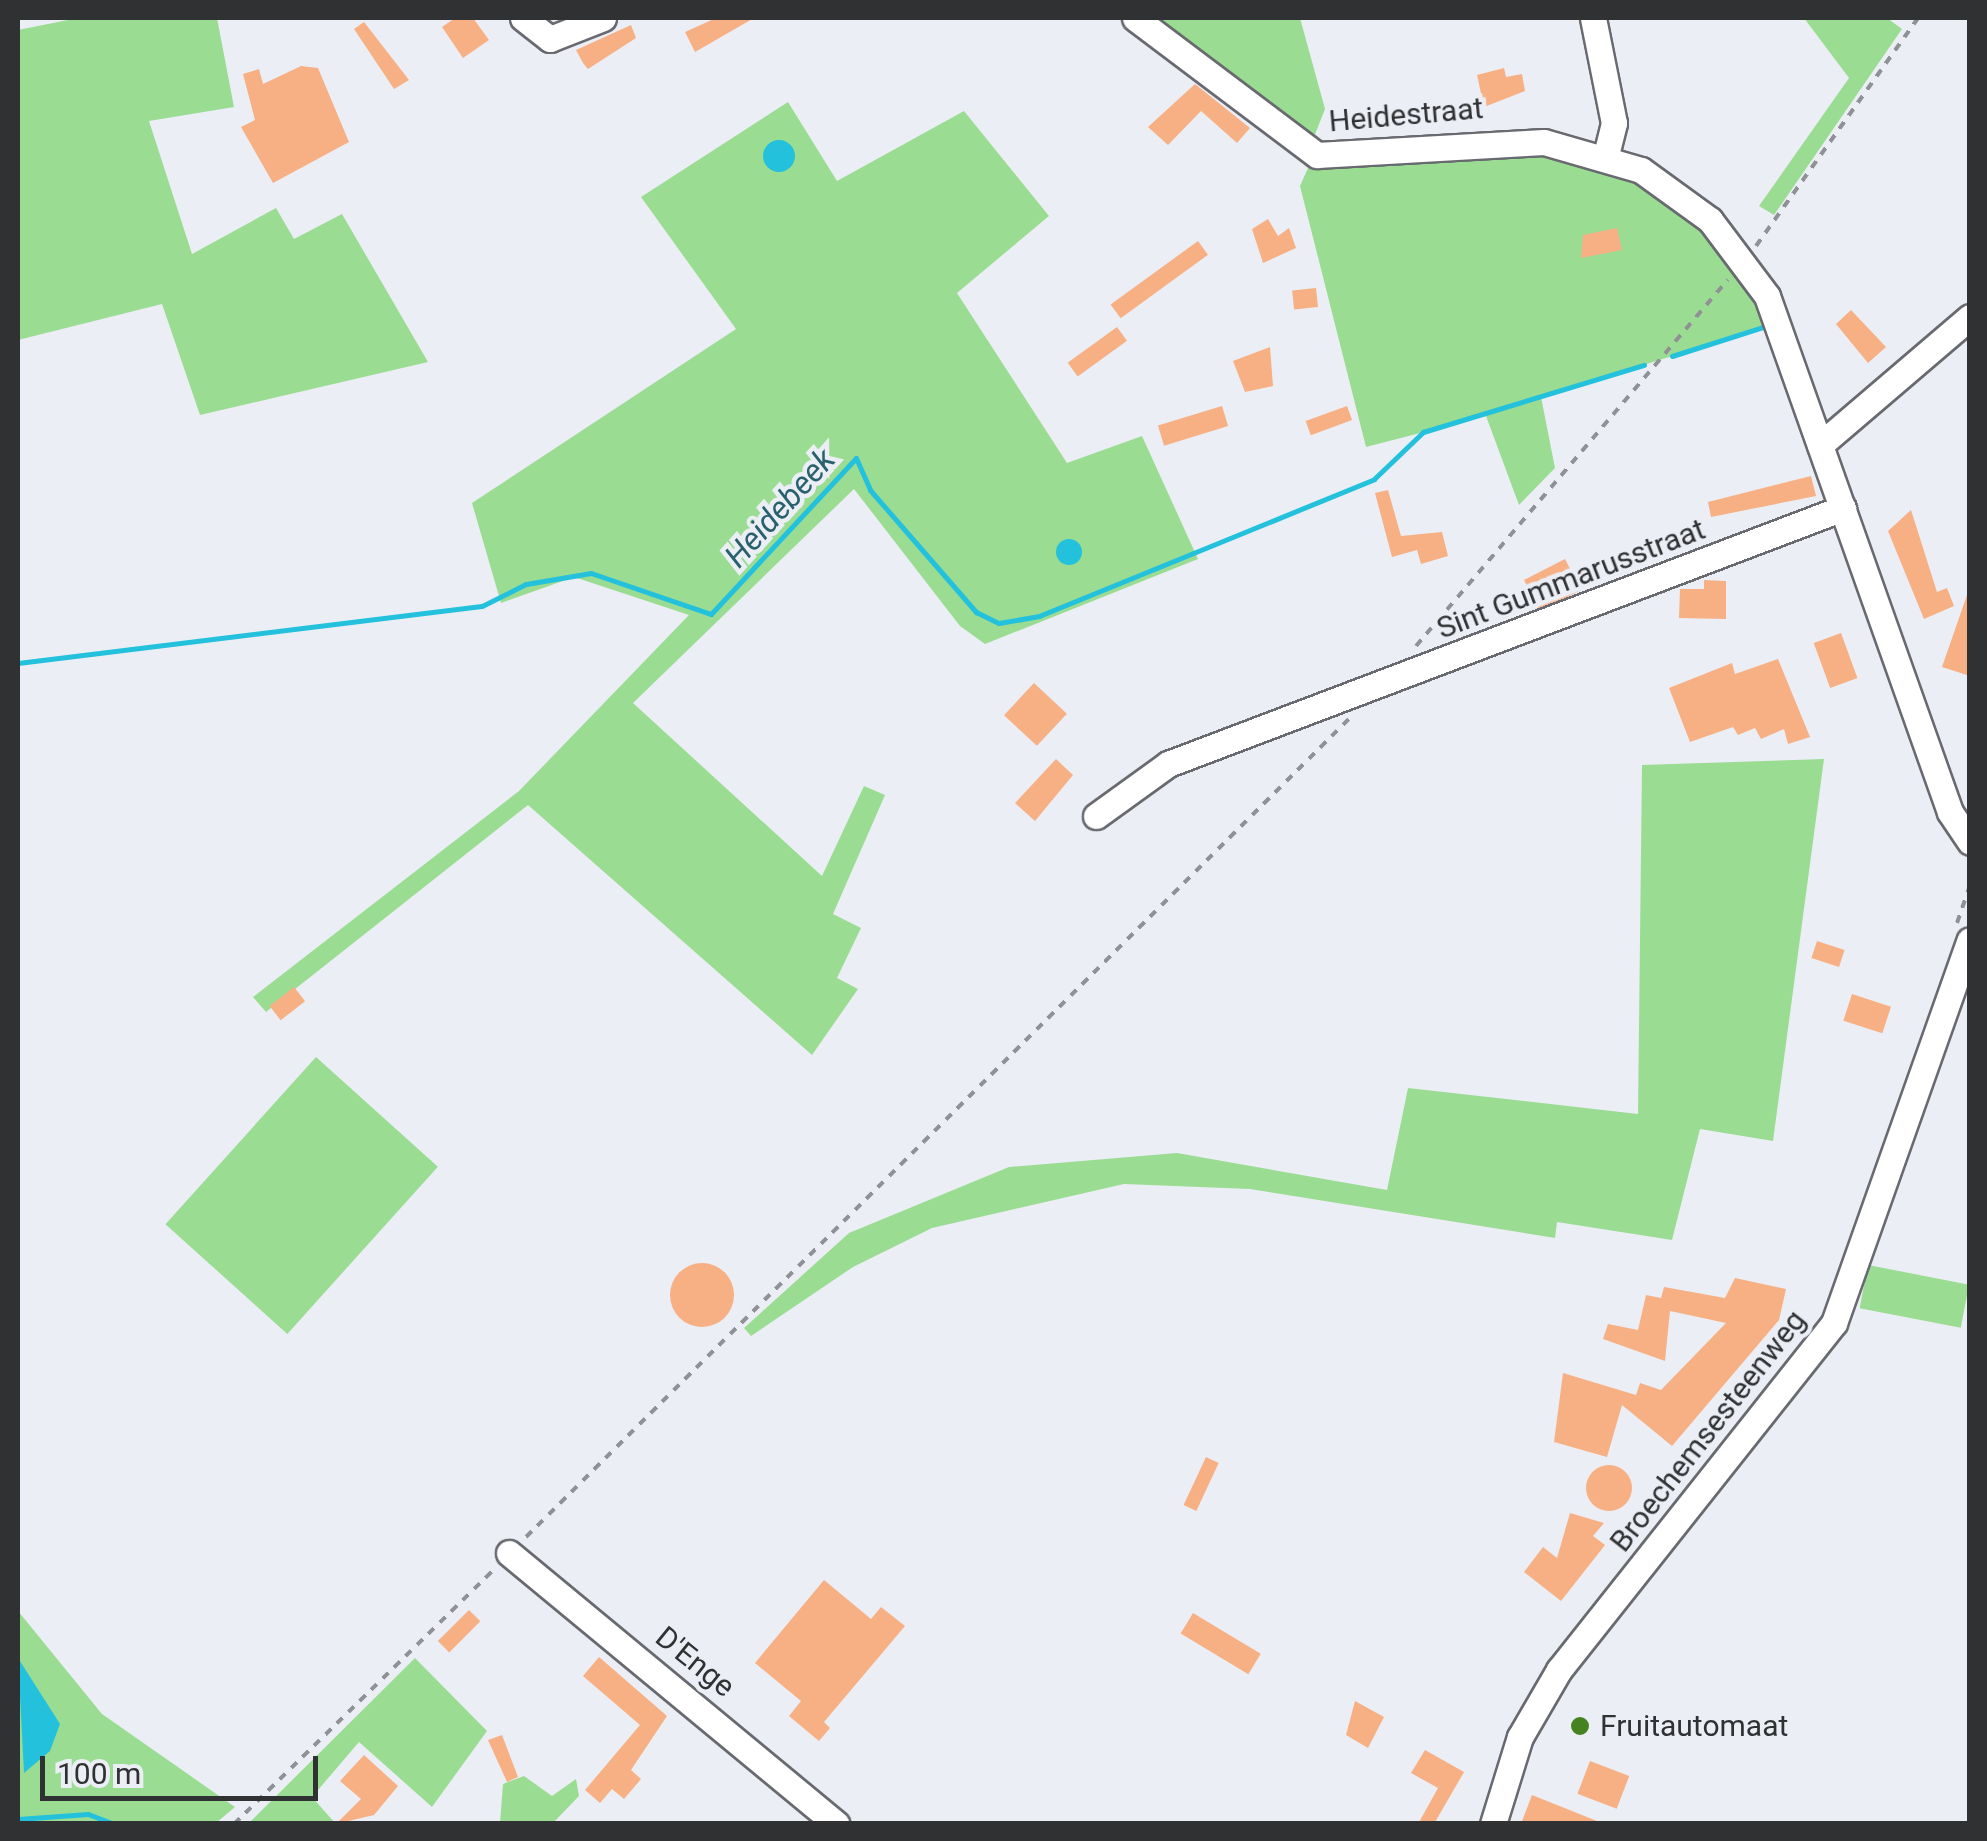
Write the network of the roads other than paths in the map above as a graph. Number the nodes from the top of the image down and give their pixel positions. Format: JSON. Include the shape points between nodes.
{"nodes":[{"id":1,"x":523,"y":18,"type":"edge"},
{"id":2,"x":603,"y":18,"type":"edge"},
{"id":3,"x":1135,"y":18,"type":"edge"},
{"id":4,"x":1593,"y":18,"type":"edge"},
{"id":5,"x":1606,"y":156,"type":"junction"},
{"id":6,"x":1970,"y":318,"type":"edge"},
{"id":7,"x":1820,"y":446,"type":"junction"},
{"id":8,"x":1843,"y":508,"type":"junction"},
{"id":9,"x":1096,"y":816,"type":"dead end"},
{"id":10,"x":1970,"y":842,"type":"edge"},
{"id":11,"x":1961,"y":939,"type":"edge"},
{"id":12,"x":510,"y":1554,"type":"road end"},
{"id":13,"x":836,"y":1824,"type":"edge"},
{"id":14,"x":1493,"y":1824,"type":"edge"}],
"edges":[{"from":1,"to":2,"type":"street","via":[[550,39]]},
{"from":3,"to":5,"type":"street","name":"Heidestraat","via":[[1317,155],[1511,138]]},
{"from":4,"to":5,"type":"street","via":[[1614,122]]},
{"from":5,"to":7,"type":"street","via":[[1682,196],[1746,260]]},
{"from":6,"to":7,"type":"street"},
{"from":7,"to":8,"type":"street"},
{"from":8,"to":9,"type":"street","name":"Sint Gummarusstraat","via":[[1168,764]]},
{"from":8,"to":10,"type":"street","via":[[1950,812]]},
{"from":11,"to":14,"type":"street","name":"Broechemsesteenweg","via":[[1834,1322],[1559,1670],[1520,1737]]},
{"from":12,"to":13,"type":"street","name":"D'Enge"}]}
